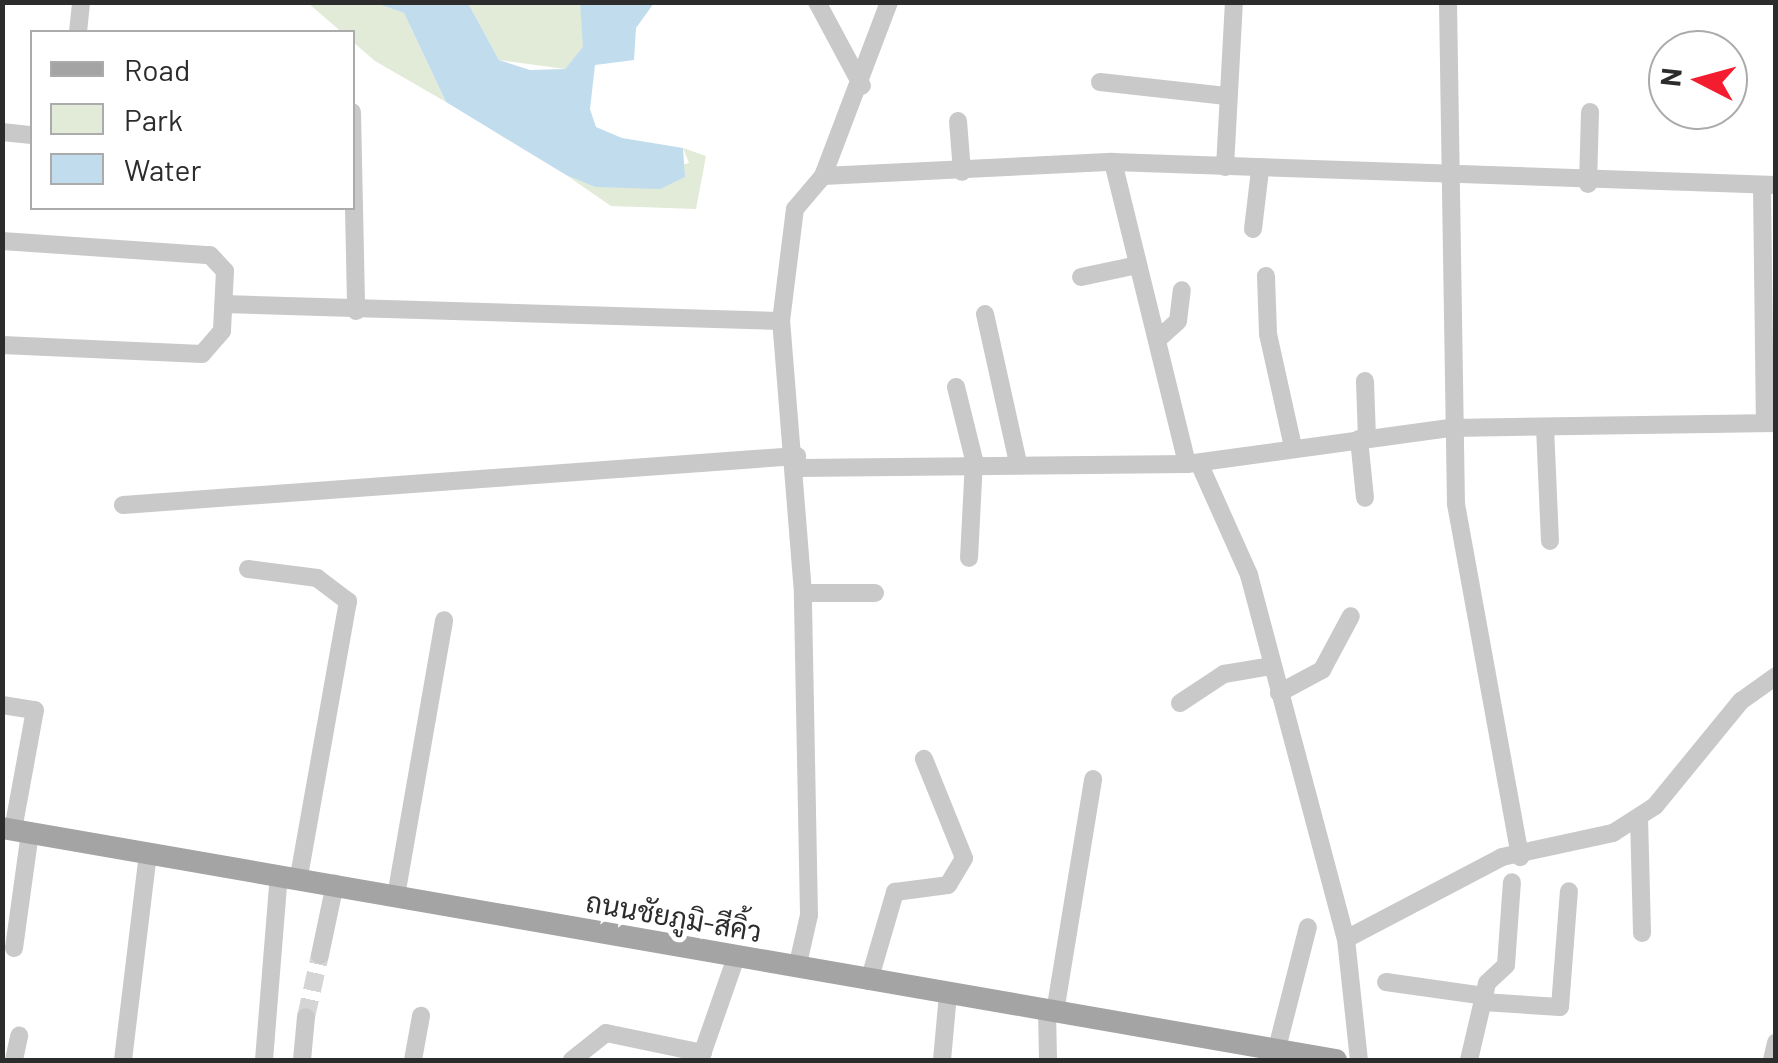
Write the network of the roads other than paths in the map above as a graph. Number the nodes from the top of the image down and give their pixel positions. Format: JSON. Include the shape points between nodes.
{"nodes":[{"id":1,"x":81,"y":2,"type":"edge"},
{"id":2,"x":818,"y":2,"type":"edge"},
{"id":3,"x":889,"y":2,"type":"edge"},
{"id":4,"x":1234,"y":2,"type":"edge"},
{"id":5,"x":1448,"y":2,"type":"edge"},
{"id":6,"x":78,"y":30,"type":"edge"},
{"id":7,"x":1100,"y":82,"type":"dead end"},
{"id":8,"x":862,"y":86,"type":"junction"},
{"id":9,"x":1226,"y":96,"type":"junction"},
{"id":10,"x":1590,"y":112,"type":"dead end"},
{"id":11,"x":958,"y":121,"type":"dead end"},
{"id":12,"x":2,"y":132,"type":"edge"},
{"id":13,"x":30,"y":135,"type":"edge"},
{"id":14,"x":1113,"y":162,"type":"junction"},
{"id":15,"x":1224,"y":167,"type":"junction"},
{"id":16,"x":1260,"y":170,"type":"junction"},
{"id":17,"x":962,"y":172,"type":"junction"},
{"id":18,"x":824,"y":176,"type":"junction"},
{"id":19,"x":1446,"y":180,"type":"junction"},
{"id":20,"x":1588,"y":184,"type":"junction"},
{"id":21,"x":1769,"y":185,"type":"edge"},
{"id":22,"x":350,"y":210,"type":"edge"},
{"id":23,"x":1254,"y":229,"type":"dead end"},
{"id":24,"x":2,"y":240,"type":"edge"},
{"id":25,"x":1138,"y":264,"type":"junction"},
{"id":26,"x":1266,"y":276,"type":"dead end"},
{"id":27,"x":1081,"y":277,"type":"dead end"},
{"id":28,"x":1182,"y":290,"type":"dead end"},
{"id":29,"x":224,"y":304,"type":"junction"},
{"id":30,"x":356,"y":311,"type":"junction"},
{"id":31,"x":985,"y":314,"type":"dead end"},
{"id":32,"x":781,"y":321,"type":"junction"},
{"id":33,"x":1157,"y":340,"type":"junction"},
{"id":34,"x":2,"y":345,"type":"edge"},
{"id":35,"x":1770,"y":352,"type":"edge"},
{"id":36,"x":1366,"y":381,"type":"dead end"},
{"id":37,"x":956,"y":387,"type":"dead end"},
{"id":38,"x":1770,"y":423,"type":"edge"},
{"id":39,"x":1546,"y":427,"type":"junction"},
{"id":40,"x":1450,"y":428,"type":"junction"},
{"id":41,"x":1363,"y":439,"type":"junction"},
{"id":42,"x":1293,"y":447,"type":"junction"},
{"id":43,"x":974,"y":460,"type":"junction"},
{"id":44,"x":797,"y":462,"type":"junction"},
{"id":45,"x":1018,"y":463,"type":"junction"},
{"id":46,"x":1193,"y":463,"type":"junction"},
{"id":47,"x":1365,"y":498,"type":"dead end"},
{"id":48,"x":123,"y":505,"type":"dead end"},
{"id":49,"x":1550,"y":542,"type":"dead end"},
{"id":50,"x":969,"y":558,"type":"dead end"},
{"id":51,"x":248,"y":569,"type":"dead end"},
{"id":52,"x":803,"y":593,"type":"junction"},
{"id":53,"x":876,"y":594,"type":"dead end"},
{"id":54,"x":1351,"y":616,"type":"dead end"},
{"id":55,"x":444,"y":620,"type":"dead end"},
{"id":56,"x":1272,"y":666,"type":"junction"},
{"id":57,"x":1776,"y":676,"type":"edge"},
{"id":58,"x":1279,"y":693,"type":"junction"},
{"id":59,"x":1180,"y":703,"type":"dead end"},
{"id":60,"x":2,"y":705,"type":"edge"},
{"id":61,"x":924,"y":759,"type":"dead end"},
{"id":62,"x":1093,"y":779,"type":"dead end"},
{"id":63,"x":1639,"y":816,"type":"junction"},
{"id":64,"x":15,"y":830,"type":"edge"},
{"id":65,"x":148,"y":854,"type":"junction"},
{"id":66,"x":1520,"y":857,"type":"junction"},
{"id":67,"x":289,"y":876,"type":"junction"},
{"id":68,"x":1512,"y":882,"type":"dead end"},
{"id":69,"x":335,"y":884,"type":"junction"},
{"id":70,"x":1568,"y":891,"type":"dead end"},
{"id":71,"x":396,"y":896,"type":"junction"},
{"id":72,"x":1308,"y":927,"type":"dead end"},
{"id":73,"x":1642,"y":933,"type":"dead end"},
{"id":74,"x":1346,"y":939,"type":"junction"},
{"id":75,"x":14,"y":948,"type":"dead end"},
{"id":76,"x":320,"y":955,"type":"tunnel mouth"},
{"id":77,"x":736,"y":957,"type":"junction"},
{"id":78,"x":797,"y":968,"type":"junction"},
{"id":79,"x":870,"y":980,"type":"junction"},
{"id":80,"x":1386,"y":982,"type":"dead end"},
{"id":81,"x":948,"y":994,"type":"junction"},
{"id":82,"x":1484,"y":999,"type":"junction"},
{"id":83,"x":1051,"y":1012,"type":"junction"},
{"id":84,"x":421,"y":1016,"type":"dead end"},
{"id":85,"x":306,"y":1017,"type":"tunnel mouth"},
{"id":86,"x":19,"y":1036,"type":"dead end"},
{"id":87,"x":1776,"y":1042,"type":"edge"},
{"id":88,"x":1274,"y":1055,"type":"edge"},
{"id":89,"x":702,"y":1057,"type":"edge"},
{"id":90,"x":14,"y":1060,"type":"edge"},
{"id":91,"x":123,"y":1060,"type":"edge"},
{"id":92,"x":264,"y":1060,"type":"edge"},
{"id":93,"x":302,"y":1060,"type":"edge"},
{"id":94,"x":413,"y":1060,"type":"edge"},
{"id":95,"x":572,"y":1060,"type":"edge"},
{"id":96,"x":942,"y":1060,"type":"edge"},
{"id":97,"x":1048,"y":1060,"type":"edge"},
{"id":98,"x":1336,"y":1060,"type":"edge"},
{"id":99,"x":1359,"y":1060,"type":"edge"},
{"id":100,"x":1470,"y":1060,"type":"edge"},
{"id":101,"x":1772,"y":1060,"type":"edge"}],
"edges":[{"from":1,"to":6,"type":"street"},
{"from":2,"to":8,"type":"street"},
{"from":3,"to":8,"type":"street"},
{"from":4,"to":9,"type":"street"},
{"from":5,"to":19,"type":"street"},
{"from":7,"to":9,"type":"street"},
{"from":8,"to":18,"type":"street"},
{"from":9,"to":15,"type":"street"},
{"from":10,"to":20,"type":"street"},
{"from":11,"to":17,"type":"street"},
{"from":12,"to":13,"type":"street"},
{"from":14,"to":15,"type":"street"},
{"from":14,"to":17,"type":"street"},
{"from":14,"to":25,"type":"street"},
{"from":15,"to":16,"type":"street"},
{"from":16,"to":19,"type":"street"},
{"from":16,"to":23,"type":"street"},
{"from":17,"to":18,"type":"street"},
{"from":18,"to":32,"type":"street","via":[[795,209]]},
{"from":19,"to":20,"type":"street"},
{"from":19,"to":40,"type":"street"},
{"from":20,"to":21,"type":"street"},
{"from":21,"to":35,"type":"street"},
{"from":22,"to":30,"type":"street"},
{"from":24,"to":29,"type":"street","via":[[210,254],[226,271]]},
{"from":25,"to":27,"type":"street"},
{"from":25,"to":33,"type":"street"},
{"from":26,"to":42,"type":"street","via":[[1268,334]]},
{"from":28,"to":33,"type":"street","via":[[1178,321]]},
{"from":29,"to":30,"type":"street"},
{"from":29,"to":34,"type":"street","via":[[218,343],[202,354]]},
{"from":30,"to":32,"type":"street"},
{"from":31,"to":45,"type":"street"},
{"from":32,"to":44,"type":"street"},
{"from":33,"to":46,"type":"street"},
{"from":35,"to":38,"type":"street"},
{"from":36,"to":41,"type":"street"},
{"from":37,"to":43,"type":"street"},
{"from":38,"to":39,"type":"street"},
{"from":39,"to":40,"type":"street"},
{"from":39,"to":49,"type":"street"},
{"from":40,"to":41,"type":"street"},
{"from":40,"to":66,"type":"street","via":[[1482,685]]},
{"from":41,"to":42,"type":"street"},
{"from":41,"to":47,"type":"street"},
{"from":42,"to":46,"type":"street"},
{"from":43,"to":44,"type":"street"},
{"from":43,"to":45,"type":"street"},
{"from":43,"to":50,"type":"street"},
{"from":44,"to":48,"type":"street"},
{"from":44,"to":52,"type":"street"},
{"from":45,"to":46,"type":"street"},
{"from":46,"to":56,"type":"street","via":[[1248,575]]},
{"from":51,"to":67,"type":"street","via":[[317,578],[348,600]]},
{"from":52,"to":53,"type":"street"},
{"from":52,"to":78,"type":"street","via":[[809,915]]},
{"from":54,"to":58,"type":"street","via":[[1322,670]]},
{"from":55,"to":71,"type":"street"},
{"from":56,"to":58,"type":"street"},
{"from":56,"to":59,"type":"street","via":[[1224,674]]},
{"from":57,"to":63,"type":"street","via":[[1740,701]]},
{"from":58,"to":74,"type":"street"},
{"from":60,"to":64,"type":"street","via":[[35,710]]},
{"from":61,"to":79,"type":"street","via":[[964,858],[948,886],[895,892]]},
{"from":62,"to":83,"type":"street"},
{"from":63,"to":66,"type":"street","via":[[1570,850]]},
{"from":63,"to":73,"type":"street"},
{"from":64,"to":65,"type":"main road","name":"ถนนชัยภูมิ-สีคิ้ว"},
{"from":64,"to":75,"type":"street"},
{"from":65,"to":67,"type":"main road","name":"ถนนชัยภูมิ-สีคิ้ว"},
{"from":65,"to":91,"type":"street"},
{"from":66,"to":74,"type":"street","via":[[1481,865]]},
{"from":67,"to":69,"type":"main road","name":"ถนนชัยภูมิ-สีคิ้ว"},
{"from":67,"to":92,"type":"street"},
{"from":68,"to":82,"type":"street","via":[[1506,965]]},
{"from":69,"to":71,"type":"main road","name":"ถนนชัยภูมิ-สีคิ้ว"},
{"from":69,"to":76,"type":"street"},
{"from":70,"to":82,"type":"street","via":[[1563,1003]]},
{"from":71,"to":77,"type":"main road","name":"ถนนชัยภูมิ-สีคิ้ว"},
{"from":72,"to":88,"type":"street"},
{"from":74,"to":99,"type":"street"},
{"from":77,"to":78,"type":"main road","name":"ถนนชัยภูมิ-สีคิ้ว"},
{"from":77,"to":89,"type":"street"},
{"from":78,"to":79,"type":"main road","name":"ถนนชัยภูมิ-สีคิ้ว"},
{"from":79,"to":81,"type":"main road","name":"ถนนชัยภูมิ-สีคิ้ว"},
{"from":80,"to":82,"type":"street"},
{"from":81,"to":83,"type":"main road","name":"ถนนชัยภูมิ-สีคิ้ว"},
{"from":81,"to":96,"type":"street"},
{"from":82,"to":100,"type":"street"},
{"from":83,"to":88,"type":"main road","name":"ถนนชัยภูมิ-สีคิ้ว"},
{"from":83,"to":97,"type":"street"},
{"from":84,"to":94,"type":"street"},
{"from":85,"to":93,"type":"street"},
{"from":86,"to":90,"type":"street"},
{"from":87,"to":101,"type":"street"},
{"from":88,"to":98,"type":"main road","name":"ถนนชัยภูมิ-สีคิ้ว"},
{"from":89,"to":95,"type":"street","via":[[606,1034]]}]}
